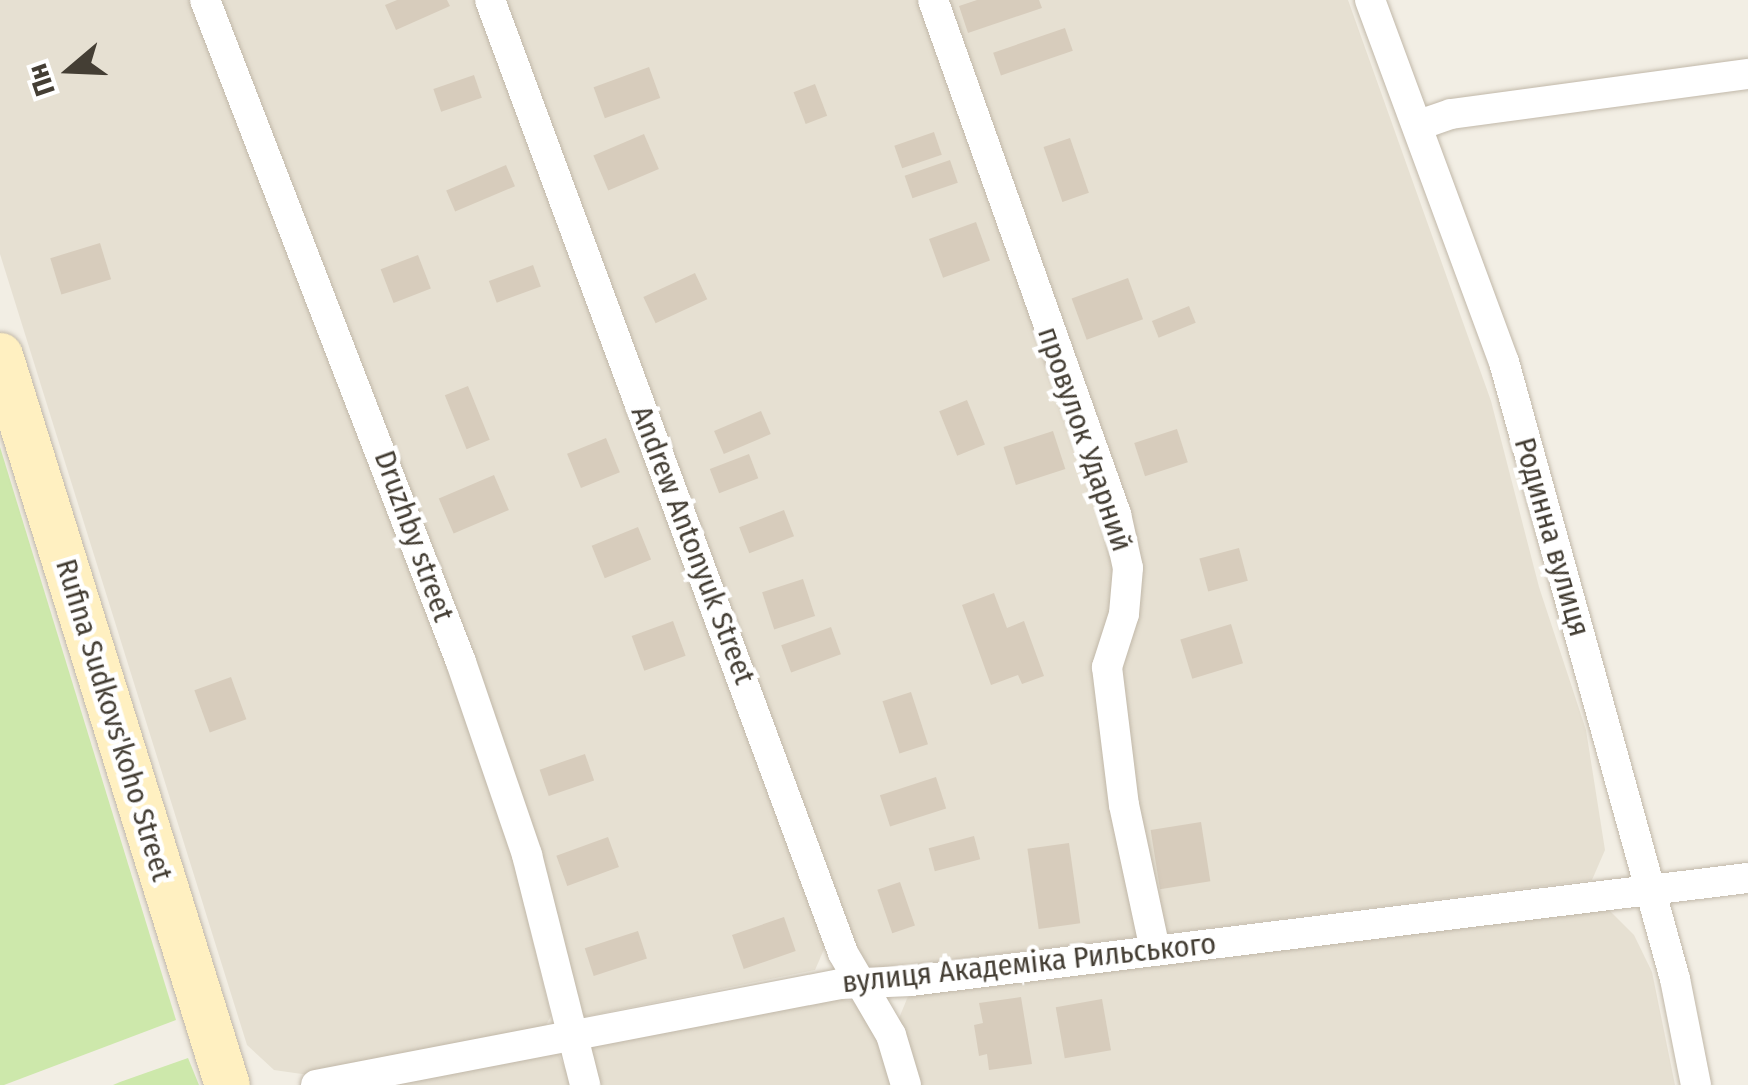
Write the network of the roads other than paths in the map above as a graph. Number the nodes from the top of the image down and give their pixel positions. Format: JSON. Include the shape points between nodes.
{"nodes":[{"id":1,"x":205,"y":0,"type":"edge"},
{"id":2,"x":490,"y":0,"type":"edge"},
{"id":3,"x":933,"y":0,"type":"edge"},
{"id":4,"x":1370,"y":0,"type":"edge"},
{"id":5,"x":1748,"y":74,"type":"edge"},
{"id":6,"x":1418,"y":126,"type":"junction"},
{"id":7,"x":0,"y":355,"type":"edge"},
{"id":8,"x":1748,"y":878,"type":"edge"},
{"id":9,"x":1647,"y":890,"type":"junction"},
{"id":10,"x":1155,"y":949,"type":"junction"},
{"id":11,"x":862,"y":984,"type":"junction"},
{"id":12,"x":570,"y":1033,"type":"junction"},
{"id":13,"x":227,"y":1085,"type":"edge"},
{"id":14,"x":316,"y":1085,"type":"edge"},
{"id":15,"x":585,"y":1085,"type":"edge"},
{"id":16,"x":906,"y":1085,"type":"edge"},
{"id":17,"x":1696,"y":1085,"type":"edge"}],
"edges":[{"from":1,"to":12,"type":"street","name":"Druzhby street","via":[[460,662],[527,855]]},
{"from":2,"to":11,"type":"street","name":"Andrew Antonyuk Street","via":[[843,953]]},
{"from":3,"to":10,"type":"street","name":"провулок Ударний","via":[[1116,514],[1128,568],[1124,614],[1107,667],[1124,805]]},
{"from":4,"to":6,"type":"street","name":"Родинна вулиця"},
{"from":5,"to":6,"type":"street","via":[[1451,114]]},
{"from":6,"to":9,"type":"street","name":"Родинна вулиця","via":[[1504,362]]},
{"from":7,"to":13,"type":"street","name":"Rufina Sudkovs'koho Street"},
{"from":8,"to":9,"type":"street","name":"вулиця Академіка Рильського"},
{"from":9,"to":10,"type":"street","name":"вулиця Академіка Рильського"},
{"from":9,"to":17,"type":"street","name":"Родинна вулиця","via":[[1675,978]]},
{"from":10,"to":11,"type":"street","name":"вулиця Академіка Рильського"},
{"from":11,"to":12,"type":"street","name":"вулиця Академіка Рильського"},
{"from":11,"to":16,"type":"street","name":"Andrew Antonyuk Street","via":[[891,1035]]},
{"from":12,"to":14,"type":"street","name":"вулиця Академіка Рильського"},
{"from":12,"to":15,"type":"street","name":"Druzhby street"}]}
